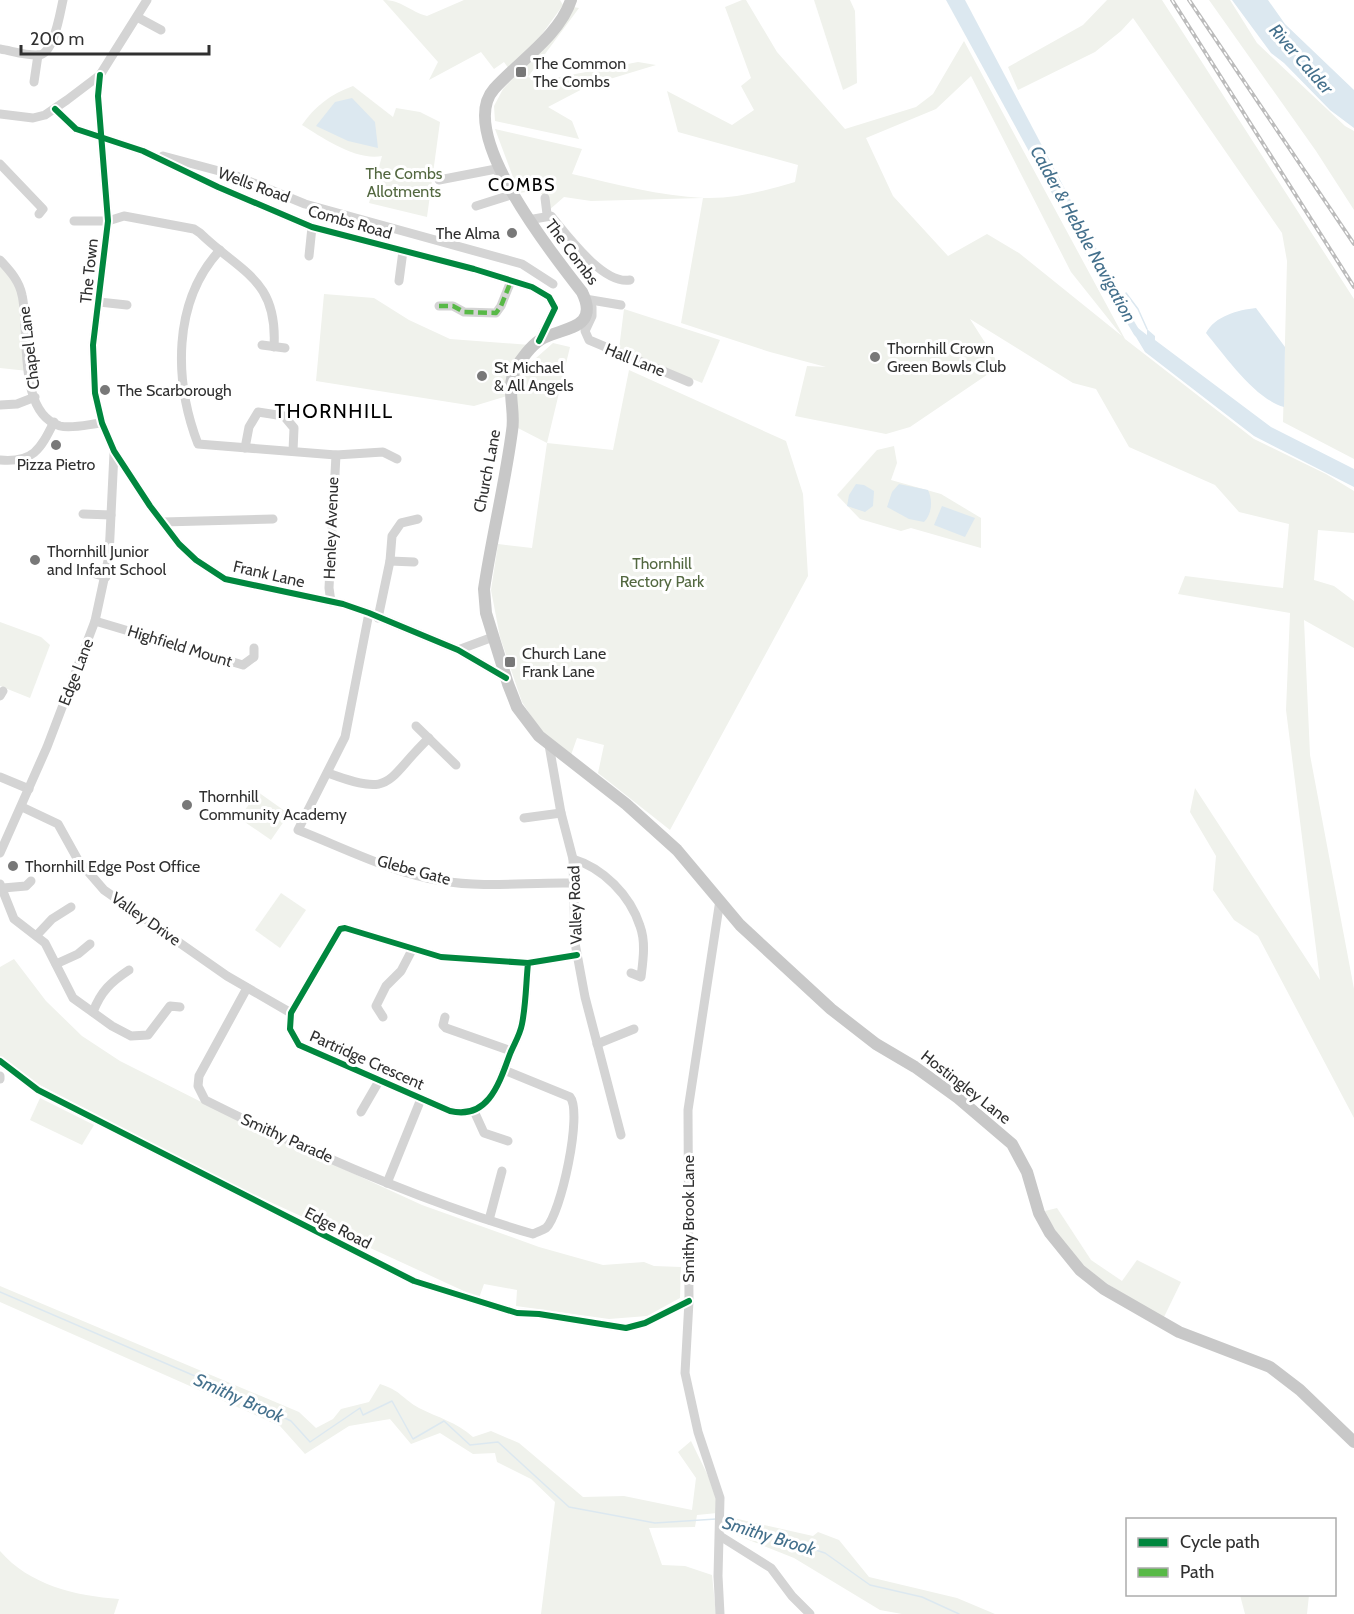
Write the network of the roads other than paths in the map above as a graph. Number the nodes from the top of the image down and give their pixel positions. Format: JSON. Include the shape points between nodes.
{"nodes":[{"id":1,"x":63,"y":0,"type":"edge"},
{"id":2,"x":147,"y":0,"type":"edge"},
{"id":3,"x":571,"y":0,"type":"edge"},
{"id":4,"x":136,"y":17,"type":"junction"},
{"id":5,"x":161,"y":30,"type":"dead end"},
{"id":6,"x":0,"y":49,"type":"edge"},
{"id":7,"x":38,"y":55,"type":"junction"},
{"id":8,"x":100,"y":75,"type":"junction"},
{"id":9,"x":34,"y":82,"type":"dead end"},
{"id":10,"x":55,"y":110,"type":"junction"},
{"id":11,"x":0,"y":114,"type":"edge"},
{"id":12,"x":103,"y":137,"type":"junction"},
{"id":13,"x":143,"y":150,"type":"junction"},
{"id":14,"x":0,"y":164,"type":"edge"},
{"id":15,"x":438,"y":180,"type":"dead end"},
{"id":16,"x":512,"y":189,"type":"junction"},
{"id":17,"x":545,"y":198,"type":"dead end"},
{"id":18,"x":476,"y":206,"type":"dead end"},
{"id":19,"x":39,"y":213,"type":"dead end"},
{"id":20,"x":547,"y":214,"type":"junction"},
{"id":21,"x":528,"y":220,"type":"junction"},
{"id":22,"x":74,"y":221,"type":"dead end"},
{"id":23,"x":108,"y":221,"type":"junction"},
{"id":24,"x":312,"y":227,"type":"junction"},
{"id":25,"x":219,"y":250,"type":"junction"},
{"id":26,"x":403,"y":251,"type":"junction"},
{"id":27,"x":309,"y":256,"type":"dead end"},
{"id":28,"x":0,"y":260,"type":"edge"},
{"id":29,"x":399,"y":280,"type":"dead end"},
{"id":30,"x":630,"y":280,"type":"dead end"},
{"id":31,"x":511,"y":281,"type":"junction"},
{"id":32,"x":553,"y":284,"type":"dead end"},
{"id":33,"x":588,"y":299,"type":"junction"},
{"id":34,"x":99,"y":302,"type":"junction"},
{"id":35,"x":127,"y":305,"type":"dead end"},
{"id":36,"x":621,"y":305,"type":"dead end"},
{"id":37,"x":439,"y":306,"type":"dead end"},
{"id":38,"x":539,"y":341,"type":"junction"},
{"id":39,"x":262,"y":345,"type":"dead end"},
{"id":40,"x":274,"y":346,"type":"junction"},
{"id":41,"x":285,"y":348,"type":"dead end"},
{"id":42,"x":689,"y":382,"type":"dead end"},
{"id":43,"x":34,"y":397,"type":"junction"},
{"id":44,"x":0,"y":405,"type":"edge"},
{"id":45,"x":98,"y":408,"type":"joint"},
{"id":46,"x":54,"y":422,"type":"junction"},
{"id":47,"x":102,"y":423,"type":"junction"},
{"id":48,"x":245,"y":448,"type":"junction"},
{"id":49,"x":114,"y":451,"type":"junction"},
{"id":50,"x":293,"y":451,"type":"junction"},
{"id":51,"x":336,"y":455,"type":"junction"},
{"id":52,"x":397,"y":459,"type":"dead end"},
{"id":53,"x":0,"y":460,"type":"edge"},
{"id":54,"x":129,"y":475,"type":"junction"},
{"id":55,"x":113,"y":481,"type":"junction"},
{"id":56,"x":83,"y":514,"type":"dead end"},
{"id":57,"x":111,"y":515,"type":"junction"},
{"id":58,"x":273,"y":519,"type":"dead end"},
{"id":59,"x":418,"y":519,"type":"dead end"},
{"id":60,"x":163,"y":522,"type":"junction"},
{"id":61,"x":390,"y":561,"type":"junction"},
{"id":62,"x":414,"y":562,"type":"dead end"},
{"id":63,"x":71,"y":567,"type":"dead end"},
{"id":64,"x":106,"y":577,"type":"junction"},
{"id":65,"x":331,"y":602,"type":"junction"},
{"id":66,"x":374,"y":615,"type":"junction"},
{"id":67,"x":95,"y":621,"type":"junction"},
{"id":68,"x":493,"y":637,"type":"junction"},
{"id":69,"x":254,"y":648,"type":"dead end"},
{"id":70,"x":458,"y":650,"type":"junction"},
{"id":71,"x":507,"y":681,"type":"junction"},
{"id":72,"x":416,"y":726,"type":"dead end"},
{"id":73,"x":429,"y":738,"type":"junction"},
{"id":74,"x":549,"y":745,"type":"junction"},
{"id":75,"x":456,"y":765,"type":"dead end"},
{"id":76,"x":327,"y":773,"type":"junction"},
{"id":77,"x":0,"y":777,"type":"edge"},
{"id":78,"x":29,"y":789,"type":"junction"},
{"id":79,"x":22,"y":807,"type":"junction"},
{"id":80,"x":561,"y":813,"type":"junction"},
{"id":81,"x":524,"y":818,"type":"dead end"},
{"id":82,"x":0,"y":852,"type":"edge"},
{"id":83,"x":573,"y":859,"type":"junction"},
{"id":84,"x":31,"y":881,"type":"dead end"},
{"id":85,"x":572,"y":883,"type":"junction"},
{"id":86,"x":1,"y":886,"type":"edge"},
{"id":87,"x":720,"y":900,"type":"junction"},
{"id":88,"x":71,"y":907,"type":"dead end"},
{"id":89,"x":37,"y":935,"type":"junction"},
{"id":90,"x":90,"y":944,"type":"dead end"},
{"id":91,"x":412,"y":950,"type":"junction"},
{"id":92,"x":577,"y":955,"type":"junction"},
{"id":93,"x":528,"y":963,"type":"junction"},
{"id":94,"x":56,"y":964,"type":"junction"},
{"id":95,"x":129,"y":970,"type":"dead end"},
{"id":96,"x":631,"y":973,"type":"dead end"},
{"id":97,"x":247,"y":988,"type":"junction"},
{"id":98,"x":172,"y":1004,"type":"dead end"},
{"id":99,"x":93,"y":1012,"type":"junction"},
{"id":100,"x":291,"y":1013,"type":"junction"},
{"id":101,"x":383,"y":1017,"type":"dead end"},
{"id":102,"x":445,"y":1017,"type":"dead end"},
{"id":103,"x":634,"y":1027,"type":"dead end"},
{"id":104,"x":597,"y":1044,"type":"junction"},
{"id":105,"x":511,"y":1051,"type":"junction"},
{"id":106,"x":0,"y":1061,"type":"edge"},
{"id":107,"x":504,"y":1070,"type":"junction"},
{"id":108,"x":379,"y":1081,"type":"junction"},
{"id":109,"x":421,"y":1098,"type":"junction"},
{"id":110,"x":474,"y":1111,"type":"junction"},
{"id":111,"x":361,"y":1112,"type":"dead end"},
{"id":112,"x":621,"y":1134,"type":"dead end"},
{"id":113,"x":508,"y":1141,"type":"dead end"},
{"id":114,"x":502,"y":1171,"type":"dead end"},
{"id":115,"x":387,"y":1183,"type":"junction"},
{"id":116,"x":489,"y":1220,"type":"junction"},
{"id":117,"x":688,"y":1301,"type":"junction"},
{"id":118,"x":1354,"y":1442,"type":"edge"},
{"id":119,"x":720,"y":1536,"type":"junction"},
{"id":120,"x":720,"y":1614,"type":"edge"},
{"id":121,"x":810,"y":1614,"type":"edge"}],
"edges":[{"from":1,"to":7,"type":"street","via":[[51,45],[46,53]]},
{"from":2,"to":4,"type":"street"},
{"from":3,"to":16,"type":"main road","name":"The Combs","via":[[540,46],[493,90],[484,114],[489,141]]},
{"from":4,"to":5,"type":"street"},
{"from":4,"to":8,"type":"street"},
{"from":6,"to":7,"type":"street"},
{"from":7,"to":9,"type":"street"},
{"from":8,"to":10,"type":"street"},
{"from":8,"to":12,"type":"street","name":"The Town","via":[[98,96]]},
{"from":10,"to":11,"type":"street","via":[[33,118]]},
{"from":10,"to":12,"type":"street","name":"Combs Road","via":[[76,129]]},
{"from":12,"to":13,"type":"street","name":"Combs Road"},
{"from":12,"to":23,"type":"street","name":"The Town"},
{"from":13,"to":24,"type":"street","name":"Combs Road"},
{"from":13,"to":32,"type":"street","name":"Wells Road","via":[[234,175],[305,204],[540,268]]},
{"from":14,"to":19,"type":"street","via":[[43,209]]},
{"from":15,"to":16,"type":"street","via":[[496,169]]},
{"from":16,"to":18,"type":"street"},
{"from":16,"to":21,"type":"main road","name":"The Combs"},
{"from":17,"to":20,"type":"street"},
{"from":20,"to":21,"type":"street"},
{"from":20,"to":30,"type":"street","via":[[589,262],[622,280]]},
{"from":21,"to":33,"type":"main road","name":"The Combs"},
{"from":22,"to":23,"type":"street"},
{"from":23,"to":25,"type":"street","via":[[124,216],[194,229]]},
{"from":23,"to":34,"type":"street","name":"The Town"},
{"from":24,"to":26,"type":"street","name":"Combs Road"},
{"from":24,"to":27,"type":"street"},
{"from":25,"to":40,"type":"street","via":[[260,283],[275,327]]},
{"from":25,"to":48,"type":"street","name":"Henley Avenue","via":[[204,267],[187,315],[179,350],[183,382],[190,424],[198,444]]},
{"from":26,"to":29,"type":"street"},
{"from":26,"to":31,"type":"street","name":"Combs Road"},
{"from":28,"to":43,"type":"street","name":"Chapel Lane","via":[[13,274],[22,295]]},
{"from":31,"to":37,"type":"street","via":[[496,313]]},
{"from":31,"to":38,"type":"street","name":"Combs Road","via":[[542,292],[556,304]]},
{"from":33,"to":36,"type":"street","name":"The Combs"},
{"from":33,"to":38,"type":"main road","name":"Church Lane","via":[[585,314],[576,327]]},
{"from":33,"to":42,"type":"street","name":"Hall Lane","via":[[592,316],[585,331],[589,340]]},
{"from":34,"to":35,"type":"street"},
{"from":34,"to":45,"type":"street","name":"The Town","via":[[93,345]]},
{"from":38,"to":68,"type":"main road","name":"Church Lane","via":[[516,366],[512,378],[512,432],[484,589]]},
{"from":39,"to":40,"type":"street"},
{"from":40,"to":41,"type":"street"},
{"from":43,"to":44,"type":"street","via":[[18,404]]},
{"from":43,"to":46,"type":"street","name":"Chapel Lane","via":[[47,419]]},
{"from":45,"to":47,"type":"street","name":"Frank Lane"},
{"from":46,"to":47,"type":"street","via":[[67,426]]},
{"from":46,"to":53,"type":"street","via":[[31,456]]},
{"from":47,"to":49,"type":"street","name":"Frank Lane"},
{"from":48,"to":50,"type":"street","name":"Henley Avenue"},
{"from":48,"to":50,"type":"street","via":[[249,427],[258,412],[284,416],[294,428]]},
{"from":49,"to":54,"type":"street","name":"Frank Lane"},
{"from":49,"to":55,"type":"street","name":"Edge Lane"},
{"from":50,"to":51,"type":"street","name":"Henley Avenue"},
{"from":51,"to":52,"type":"street","name":"Henley Avenue","via":[[383,452]]},
{"from":51,"to":65,"type":"street","name":"Henley Avenue"},
{"from":54,"to":55,"type":"street"},
{"from":54,"to":60,"type":"street","name":"Frank Lane"},
{"from":55,"to":57,"type":"street","name":"Edge Lane"},
{"from":56,"to":57,"type":"street"},
{"from":57,"to":64,"type":"street","name":"Edge Lane"},
{"from":58,"to":60,"type":"street"},
{"from":59,"to":61,"type":"street","via":[[401,523],[392,536]]},
{"from":60,"to":65,"type":"street","name":"Frank Lane","via":[[196,560],[225,579]]},
{"from":61,"to":62,"type":"street"},
{"from":61,"to":66,"type":"street"},
{"from":63,"to":64,"type":"street"},
{"from":64,"to":67,"type":"street","name":"Edge Lane"},
{"from":65,"to":66,"type":"street","name":"Frank Lane"},
{"from":66,"to":70,"type":"street","name":"Frank Lane"},
{"from":66,"to":76,"type":"street","via":[[345,737]]},
{"from":67,"to":69,"type":"street","name":"Highfield Mount","via":[[243,665],[254,657]]},
{"from":67,"to":78,"type":"street","name":"Edge Lane"},
{"from":68,"to":70,"type":"street"},
{"from":68,"to":71,"type":"main road","name":"Church Lane"},
{"from":70,"to":71,"type":"street","name":"Frank Lane"},
{"from":71,"to":74,"type":"main road","name":"Church Lane","via":[[517,707]]},
{"from":72,"to":73,"type":"street"},
{"from":73,"to":75,"type":"street"},
{"from":73,"to":76,"type":"street","via":[[382,786]]},
{"from":74,"to":80,"type":"street","name":"Valley Road"},
{"from":74,"to":87,"type":"main road","name":"Hostingley Lane","via":[[626,804],[677,850]]},
{"from":76,"to":85,"type":"street","name":"Glebe Gate","via":[[298,830],[441,881]]},
{"from":77,"to":78,"type":"street"},
{"from":78,"to":79,"type":"street","name":"Edge Lane"},
{"from":79,"to":82,"type":"street","name":"Edge Lane"},
{"from":79,"to":97,"type":"street","name":"Valley Drive","via":[[58,824],[78,861],[104,890]]},
{"from":80,"to":81,"type":"street"},
{"from":80,"to":83,"type":"street","name":"Valley Road"},
{"from":83,"to":85,"type":"street","name":"Valley Road"},
{"from":83,"to":96,"type":"street","via":[[602,872],[629,904],[641,926],[641,977]]},
{"from":84,"to":86,"type":"street","via":[[26,886]]},
{"from":85,"to":92,"type":"street","name":"Valley Road"},
{"from":86,"to":89,"type":"street","via":[[14,919]]},
{"from":87,"to":117,"type":"street","name":"Smithy Brook Lane","via":[[688,1110]]},
{"from":87,"to":118,"type":"main road","name":"Hostingley Lane","via":[[764,949],[831,1009],[958,1098],[1012,1144],[1027,1172],[1039,1213],[1080,1270],[1104,1289],[1179,1332],[1270,1367]]},
{"from":88,"to":89,"type":"street"},
{"from":89,"to":94,"type":"street"},
{"from":90,"to":94,"type":"street"},
{"from":91,"to":93,"type":"street","via":[[441,957]]},
{"from":91,"to":100,"type":"street","via":[[340,929]]},
{"from":91,"to":101,"type":"street","via":[[376,1006]]},
{"from":92,"to":93,"type":"street"},
{"from":92,"to":104,"type":"street","name":"Valley Road"},
{"from":93,"to":105,"type":"street","via":[[522,1025]]},
{"from":94,"to":99,"type":"street","via":[[73,998]]},
{"from":95,"to":99,"type":"street","via":[[109,984]]},
{"from":97,"to":100,"type":"street","name":"Valley Drive"},
{"from":97,"to":115,"type":"street","name":"Smithy Parade","via":[[199,1076],[200,1094],[245,1120]]},
{"from":98,"to":99,"type":"street","via":[[148,1035],[131,1036]]},
{"from":100,"to":108,"type":"street","name":"Partridge Crescent","via":[[290,1029],[299,1045]]},
{"from":102,"to":105,"type":"street","via":[[443,1025],[449,1029]]},
{"from":103,"to":104,"type":"street"},
{"from":104,"to":112,"type":"street","name":"Valley Road"},
{"from":105,"to":107,"type":"street"},
{"from":106,"to":117,"type":"street","name":"Edge Road","via":[[38,1090],[414,1281],[517,1313],[626,1328],[645,1323]]},
{"from":107,"to":110,"type":"street","via":[[491,1098]]},
{"from":107,"to":116,"type":"street","name":"Smithy Parade","via":[[574,1102],[572,1153],[546,1228],[533,1234]]},
{"from":108,"to":109,"type":"street","name":"Partridge Crescent"},
{"from":108,"to":111,"type":"street","name":"Partridge Crescent"},
{"from":109,"to":110,"type":"street","name":"Partridge Crescent","via":[[450,1111]]},
{"from":109,"to":115,"type":"street"},
{"from":110,"to":113,"type":"street","via":[[484,1133]]},
{"from":114,"to":116,"type":"street"},
{"from":115,"to":116,"type":"street","name":"Smithy Parade"},
{"from":117,"to":119,"type":"street","name":"Smithy Brook Lane","via":[[685,1373],[698,1432],[719,1493]]},
{"from":119,"to":120,"type":"street","name":"Smithy Brook Lane"},
{"from":119,"to":121,"type":"street","via":[[771,1568]]}]}
